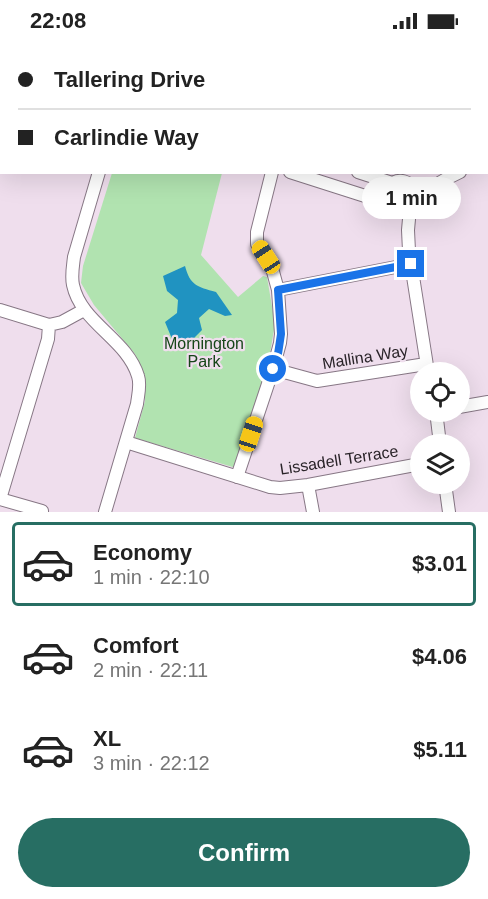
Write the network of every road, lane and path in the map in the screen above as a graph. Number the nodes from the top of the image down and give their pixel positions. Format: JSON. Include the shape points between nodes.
{"nodes":[{"id":1,"x":98,"y":174,"type":"edge"},
{"id":2,"x":271,"y":174,"type":"edge"},
{"id":3,"x":296,"y":174,"type":"edge"},
{"id":4,"x":364,"y":174,"type":"edge"},
{"id":5,"x":455,"y":174,"type":"edge"},
{"id":6,"x":444,"y":179,"type":"junction"},
{"id":7,"x":392,"y":183,"type":"junction"},
{"id":8,"x":410,"y":184,"type":"junction"},
{"id":9,"x":412,"y":204,"type":"junction"},
{"id":10,"x":391,"y":206,"type":"junction"},
{"id":11,"x":409,"y":251,"type":"junction"},
{"id":12,"x":411,"y":264,"type":"junction"},
{"id":13,"x":278,"y":290,"type":"junction"},
{"id":14,"x":0,"y":310,"type":"edge"},
{"id":15,"x":84,"y":310,"type":"junction"},
{"id":16,"x":49,"y":324,"type":"junction"},
{"id":17,"x":426,"y":362,"type":"edge"},
{"id":18,"x":273,"y":369,"type":"junction"},
{"id":19,"x":410,"y":370,"type":"edge"},
{"id":20,"x":488,"y":402,"type":"edge"},
{"id":21,"x":470,"y":405,"type":"edge"},
{"id":22,"x":126,"y":442,"type":"junction"},
{"id":23,"x":410,"y":466,"type":"edge"},
{"id":24,"x":237,"y":477,"type":"junction"},
{"id":25,"x":309,"y":484,"type":"junction"},
{"id":26,"x":447,"y":494,"type":"edge"},
{"id":27,"x":0,"y":499,"type":"edge"},
{"id":28,"x":42,"y":512,"type":"edge"},
{"id":29,"x":105,"y":512,"type":"edge"},
{"id":30,"x":313,"y":512,"type":"edge"},
{"id":31,"x":451,"y":512,"type":"edge"}],
"edges":[{"from":1,"to":15,"type":"street","via":[[72,272],[73,286]]},
{"from":2,"to":13,"type":"street","via":[[256,232],[257,244],[273,268]]},
{"from":3,"to":10,"type":"street"},
{"from":4,"to":7,"type":"street"},
{"from":5,"to":6,"type":"street"},
{"from":6,"to":8,"type":"street"},
{"from":6,"to":9,"type":"street"},
{"from":7,"to":8,"type":"street"},
{"from":7,"to":10,"type":"street","via":[[386,192]]},
{"from":8,"to":9,"type":"street","via":[[416,194]]},
{"from":9,"to":10,"type":"street","via":[[405,211]]},
{"from":9,"to":11,"type":"street"},
{"from":10,"to":11,"type":"street"},
{"from":11,"to":12,"type":"street"},
{"from":12,"to":13,"type":"street"},
{"from":12,"to":17,"type":"street"},
{"from":13,"to":18,"type":"street","via":[[281,334]]},
{"from":14,"to":16,"type":"street"},
{"from":15,"to":16,"type":"street"},
{"from":15,"to":22,"type":"street","via":[[128,358],[138,377],[137,404]]},
{"from":16,"to":27,"type":"street","via":[[48,339]]},
{"from":18,"to":19,"type":"street","name":"Mallina Way","via":[[317,381]]},
{"from":18,"to":24,"type":"street"},
{"from":20,"to":21,"type":"street"},
{"from":22,"to":24,"type":"street","name":"Lissadell Terrace"},
{"from":22,"to":29,"type":"street"},
{"from":23,"to":25,"type":"street","name":"Lissadell Terrace"},
{"from":24,"to":25,"type":"street","name":"Lissadell Terrace","via":[[280,488]]},
{"from":25,"to":30,"type":"street"},
{"from":26,"to":31,"type":"street"},
{"from":27,"to":28,"type":"street"}]}
